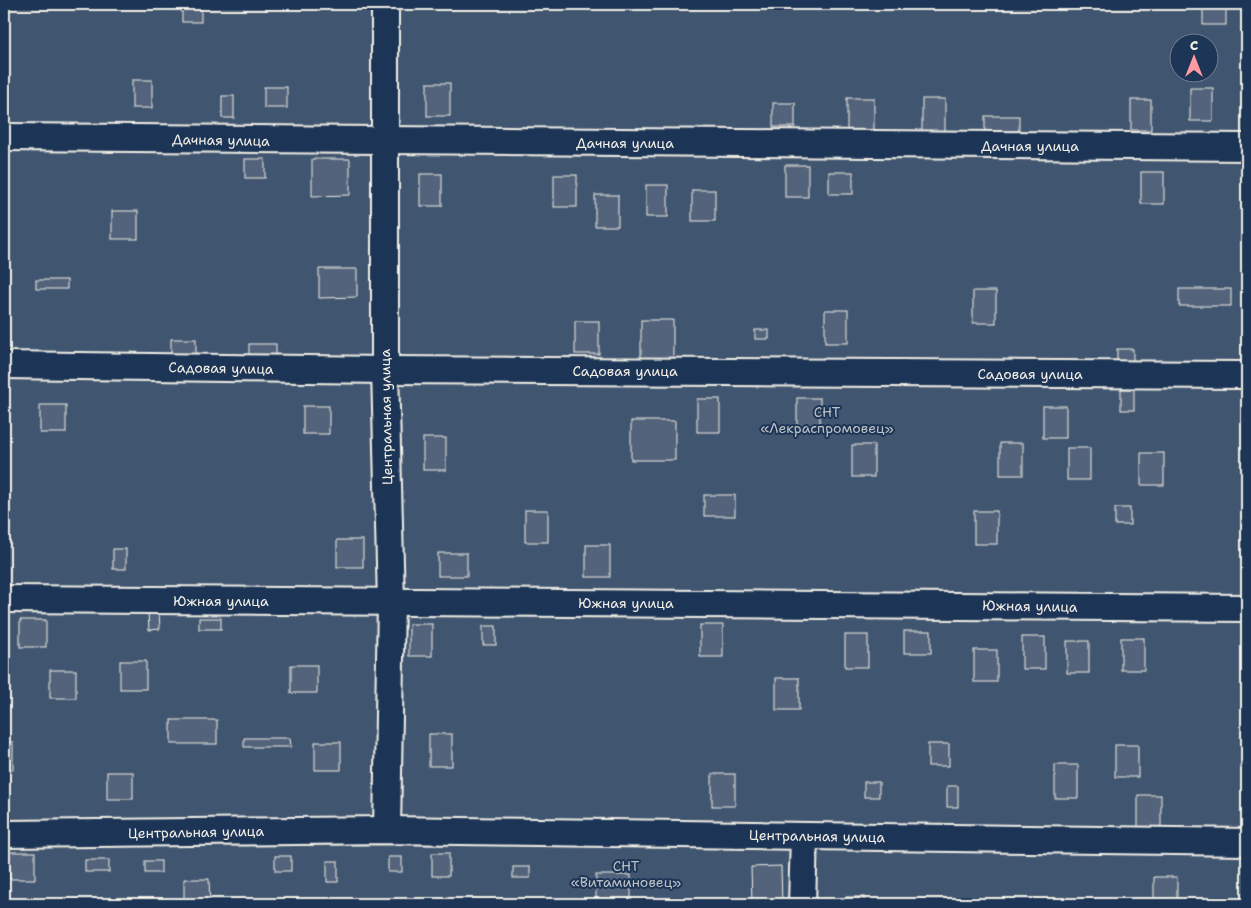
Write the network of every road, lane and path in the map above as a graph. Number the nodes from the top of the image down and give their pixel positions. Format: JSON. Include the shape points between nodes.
{"nodes":[{"id":1,"x":385,"y":4,"type":"edge"},
{"id":2,"x":4,"y":137,"type":"edge"},
{"id":3,"x":386,"y":141,"type":"junction"},
{"id":4,"x":1247,"y":147,"type":"edge"},
{"id":5,"x":4,"y":365,"type":"edge"},
{"id":6,"x":385,"y":370,"type":"junction"},
{"id":7,"x":1247,"y":375,"type":"edge"},
{"id":8,"x":4,"y":599,"type":"edge"},
{"id":9,"x":391,"y":602,"type":"junction"},
{"id":10,"x":1247,"y":608,"type":"edge"},
{"id":11,"x":387,"y":830,"type":"junction"},
{"id":12,"x":4,"y":834,"type":"edge"},
{"id":13,"x":804,"y":836,"type":"junction"},
{"id":14,"x":1247,"y":842,"type":"edge"},
{"id":15,"x":802,"y":904,"type":"edge"}],
"edges":[{"from":1,"to":3,"type":"street","name":"Центральная улица"},
{"from":2,"to":3,"type":"street","name":"Дачная улица"},
{"from":3,"to":4,"type":"street","name":"Дачная улица"},
{"from":3,"to":6,"type":"street","name":"Центральная улица"},
{"from":5,"to":6,"type":"street","name":"Садовая улица"},
{"from":6,"to":7,"type":"street","name":"Садовая улица"},
{"from":6,"to":9,"type":"street","name":"Центральная улица"},
{"from":8,"to":9,"type":"street","name":"Южная улица"},
{"from":9,"to":10,"type":"street","name":"Южная улица"},
{"from":9,"to":11,"type":"street","name":"Центральная улица"},
{"from":11,"to":12,"type":"street","name":"Центральная улица"},
{"from":11,"to":13,"type":"street","name":"Центральная улица"},
{"from":13,"to":14,"type":"street","name":"Центральная улица"},
{"from":13,"to":15,"type":"street"}]}
